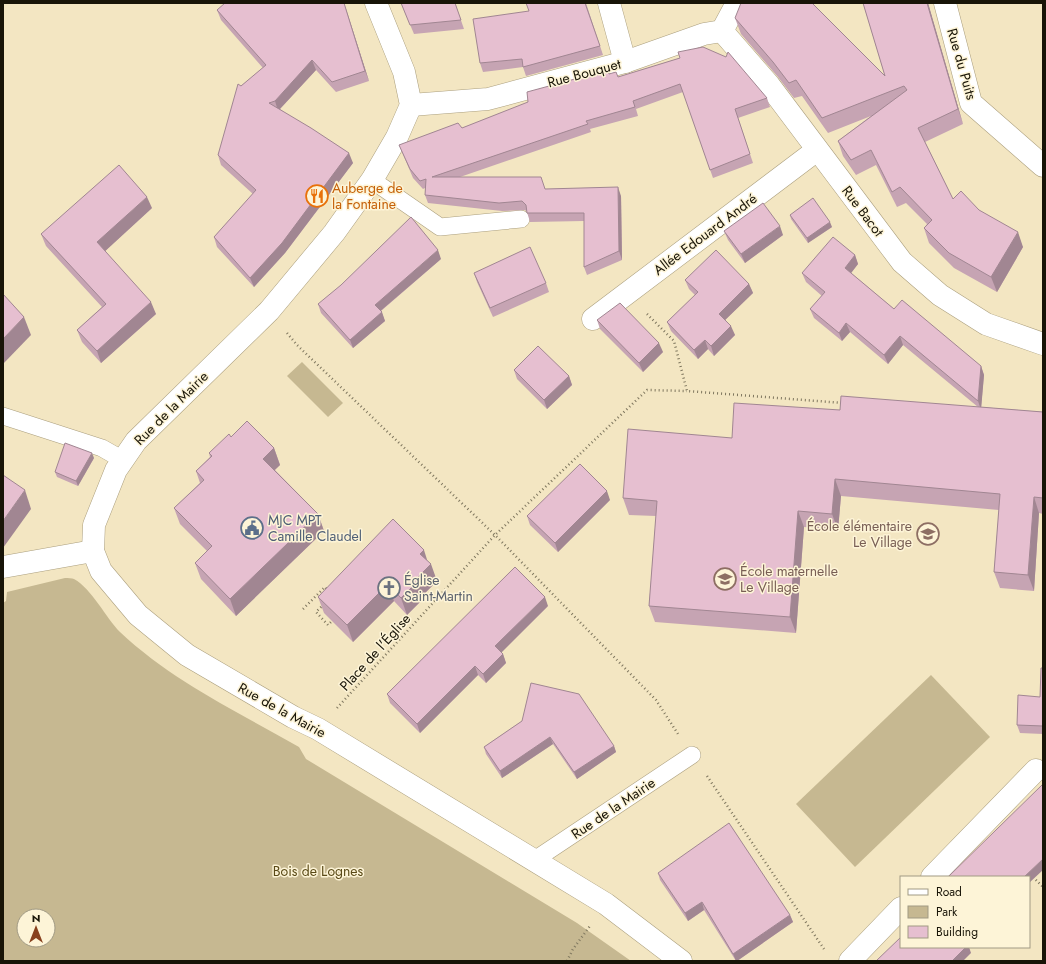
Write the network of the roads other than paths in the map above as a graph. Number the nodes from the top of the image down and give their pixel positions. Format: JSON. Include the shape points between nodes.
{"nodes":[{"id":1,"x":376,"y":3,"type":"edge"},
{"id":2,"x":609,"y":3,"type":"edge"},
{"id":3,"x":737,"y":3,"type":"edge"},
{"id":4,"x":945,"y":3,"type":"edge"},
{"id":5,"x":722,"y":31,"type":"junction"},
{"id":6,"x":625,"y":62,"type":"junction"},
{"id":7,"x":410,"y":105,"type":"junction"},
{"id":8,"x":817,"y":150,"type":"junction"},
{"id":9,"x":1043,"y":166,"type":"edge"},
{"id":10,"x":372,"y":180,"type":"junction"},
{"id":11,"x":521,"y":219,"type":"dead end"},
{"id":12,"x":593,"y":319,"type":"dead end"},
{"id":13,"x":1043,"y":344,"type":"edge"},
{"id":14,"x":3,"y":416,"type":"edge"},
{"id":15,"x":123,"y":460,"type":"junction"},
{"id":16,"x":93,"y":551,"type":"junction"},
{"id":17,"x":3,"y":567,"type":"edge"},
{"id":18,"x":692,"y":755,"type":"road end"},
{"id":19,"x":1036,"y":770,"type":"dead end"},
{"id":20,"x":533,"y":861,"type":"junction"},
{"id":21,"x":933,"y":876,"type":"edge"},
{"id":22,"x":900,"y":909,"type":"edge"},
{"id":23,"x":681,"y":961,"type":"edge"},
{"id":24,"x":850,"y":961,"type":"edge"}],
"edges":[{"from":1,"to":7,"type":"street","via":[[404,72]]},
{"from":2,"to":6,"type":"street"},
{"from":3,"to":5,"type":"street"},
{"from":4,"to":9,"type":"street","name":"Rue du Puits","via":[[971,103]]},
{"from":5,"to":6,"type":"street","name":"Rue Bouquet","via":[[704,34]]},
{"from":5,"to":8,"type":"street","name":"Rue Bacot","via":[[769,86]]},
{"from":6,"to":7,"type":"street","name":"Rue Bouquet","via":[[488,99]]},
{"from":7,"to":10,"type":"street","name":"Rue de la Mairie","via":[[397,137]]},
{"from":8,"to":12,"type":"street","name":"Allée Edouard André"},
{"from":8,"to":13,"type":"street","name":"Rue Bacot","via":[[902,262],[940,295],[986,324]]},
{"from":10,"to":11,"type":"lane","via":[[440,226]]},
{"from":10,"to":15,"type":"street","name":"Rue de la Mairie","via":[[334,232],[269,311],[136,441]]},
{"from":14,"to":15,"type":"lane","via":[[102,448]]},
{"from":15,"to":16,"type":"street","name":"Rue de la Mairie","via":[[116,470],[94,525]]},
{"from":16,"to":17,"type":"street"},
{"from":16,"to":20,"type":"street","name":"Rue de la Mairie","via":[[101,572],[138,615],[181,650]]},
{"from":18,"to":20,"type":"lane","name":"Rue de la Mairie"},
{"from":19,"to":21,"type":"street"},
{"from":20,"to":23,"type":"street","name":"Rue de la Mairie","via":[[606,904]]},
{"from":22,"to":24,"type":"street"}]}
